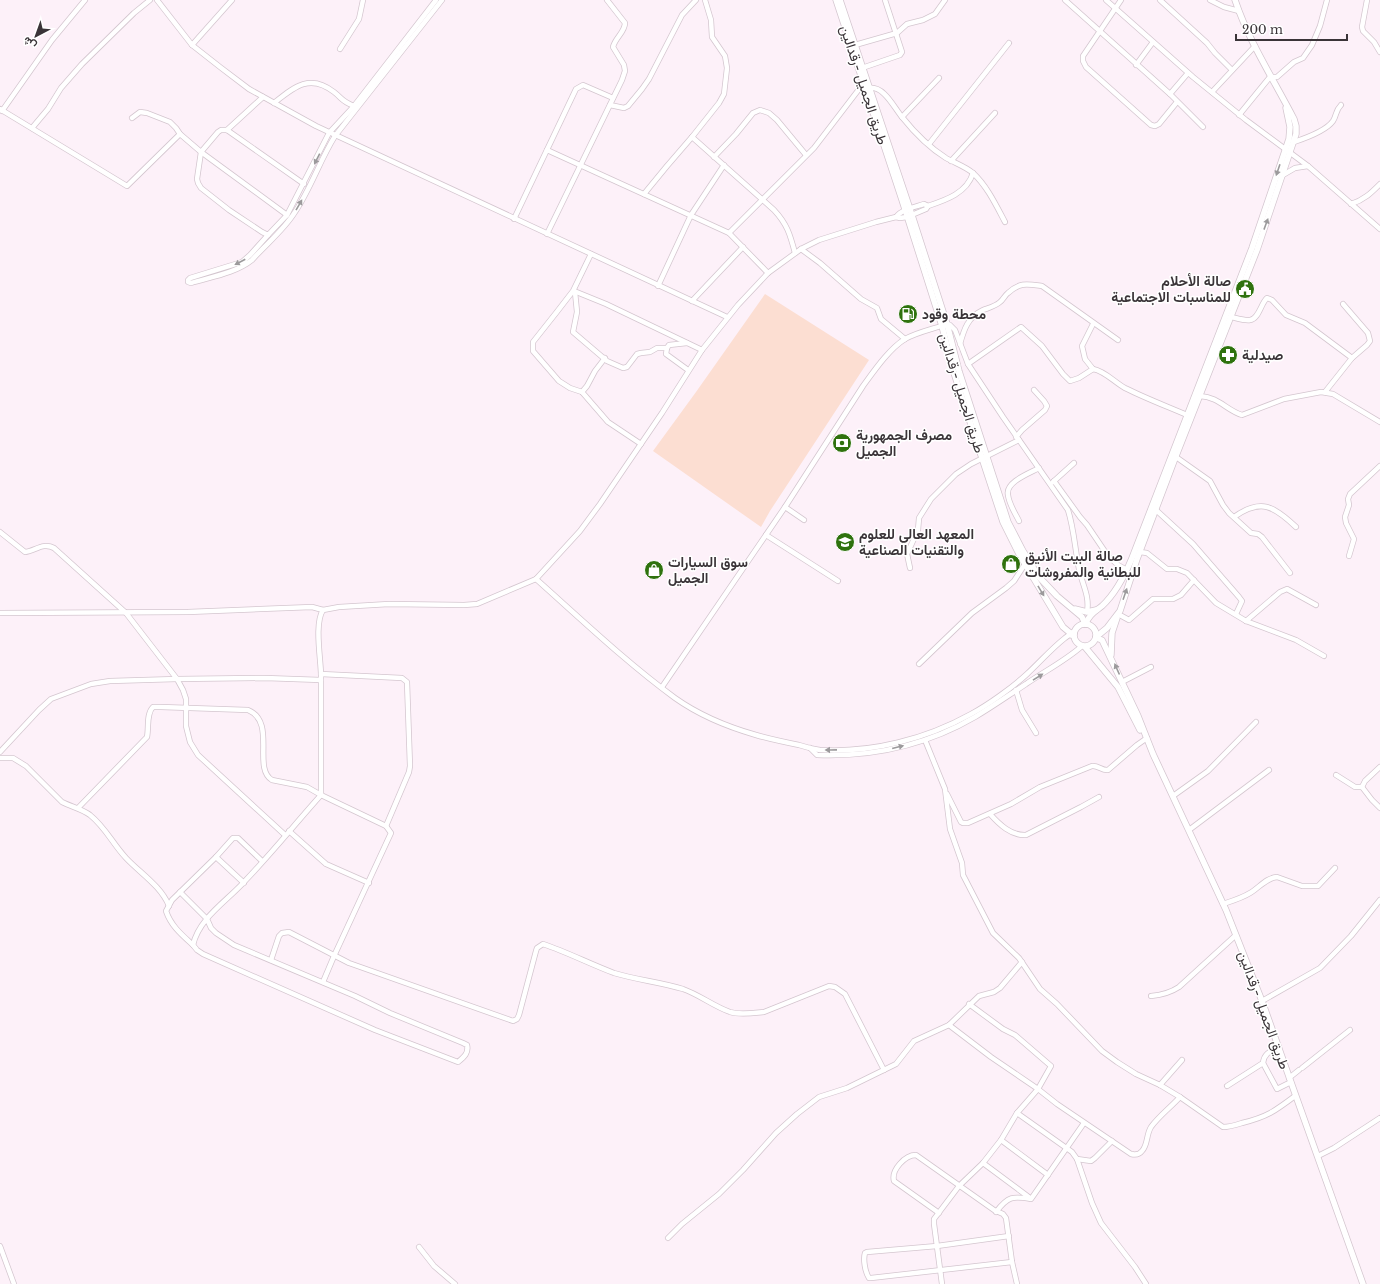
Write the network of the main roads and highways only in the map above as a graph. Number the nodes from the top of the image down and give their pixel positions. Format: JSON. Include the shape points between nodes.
{"nodes":[{"id":1,"x":836,"y":0,"type":"edge"},
{"id":2,"x":840,"y":0,"type":"edge"},
{"id":3,"x":1235,"y":0,"type":"edge"},
{"id":4,"x":1286,"y":105,"type":"junction"},
{"id":5,"x":909,"y":213,"type":"junction"},
{"id":6,"x":984,"y":458,"type":"junction"},
{"id":7,"x":1135,"y":558,"type":"junction"},
{"id":8,"x":1070,"y":607,"type":"junction"},
{"id":9,"x":1100,"y":608,"type":"junction"},
{"id":10,"x":1119,"y":613,"type":"junction"},
{"id":11,"x":1085,"y":624,"type":"junction"},
{"id":12,"x":1074,"y":635,"type":"junction"},
{"id":13,"x":1096,"y":637,"type":"junction"},
{"id":14,"x":1083,"y":646,"type":"junction"},
{"id":15,"x":1111,"y":657,"type":"junction"},
{"id":16,"x":1147,"y":741,"type":"junction"},
{"id":17,"x":1363,"y":1284,"type":"edge"}],
"edges":[{"from":1,"to":5,"type":"main road","name":"طريق الجميل -رقدالين"},
{"from":2,"to":5,"type":"main road","name":"طريق الجميل -رقدالين"},
{"from":3,"to":4,"type":"main road","via":[[1270,77]]},
{"from":4,"to":7,"type":"main road","one_way":true,"via":[[1290,133],[1285,149],[1252,248]]},
{"from":7,"to":4,"type":"main road","one_way":true,"via":[[1140,552],[1231,318],[1291,153],[1296,126]]},
{"from":5,"to":6,"type":"main road","name":"طريق الجميل -رقدالين","via":[[944,325],[953,370]]},
{"from":6,"to":8,"type":"main road","name":"طريق الجميل -رقدالين","via":[[1008,522],[1023,551],[1039,577]]},
{"from":6,"to":12,"type":"main road","name":"طريق الجميل -رقدالين","one_way":true,"via":[[1003,522],[1025,564],[1065,629]]},
{"from":7,"to":9,"type":"main road","via":[[1113,593]]},
{"from":10,"to":7,"type":"main road","one_way":true},
{"from":8,"to":9,"type":"main road","via":[[1087,612]]},
{"from":8,"to":11,"type":"main road","name":"طريق الجميل -رقدالين","via":[[1082,617]]},
{"from":9,"to":11,"type":"main road"},
{"from":10,"to":13,"type":"main road"},
{"from":10,"to":15,"type":"main road","via":[[1112,633]]},
{"from":11,"to":12,"type":"main road","via":[[1078,627]]},
{"from":11,"to":13,"type":"main road","via":[[1094,628]]},
{"from":12,"to":14,"type":"main road","via":[[1076,642]]},
{"from":13,"to":14,"type":"main road","via":[[1093,644]]},
{"from":13,"to":15,"type":"main road","via":[[1102,640]]},
{"from":14,"to":16,"type":"main road","via":[[1118,687]]},
{"from":16,"to":15,"type":"main road","one_way":true},
{"from":16,"to":17,"type":"main road","name":"طريق الجميل -رقدالين","via":[[1236,935],[1279,1047]]}]}
